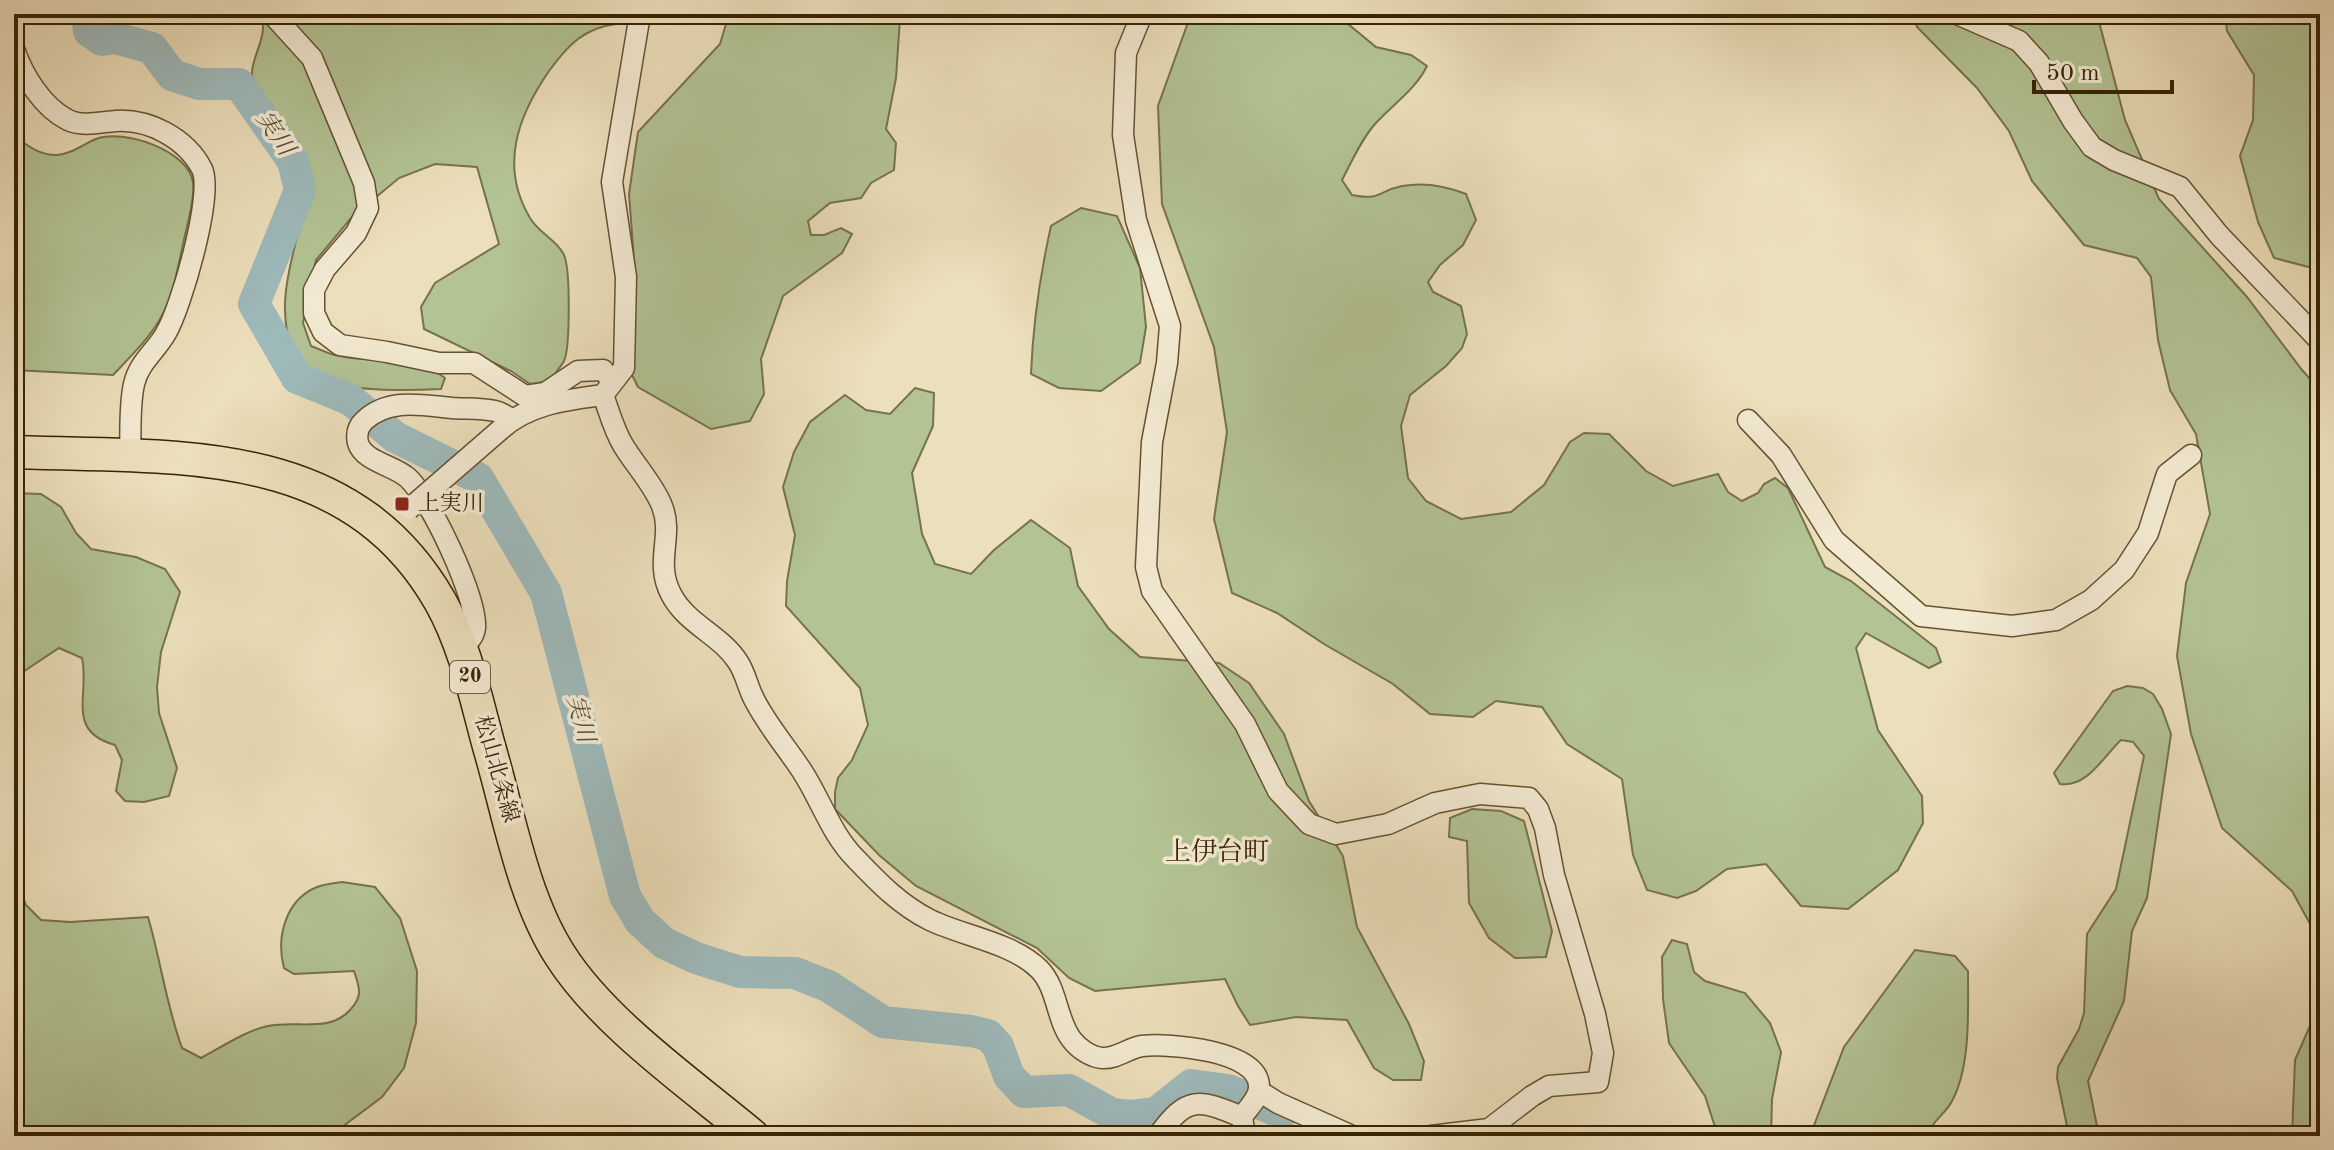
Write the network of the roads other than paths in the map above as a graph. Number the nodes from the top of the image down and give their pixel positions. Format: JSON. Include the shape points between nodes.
{"nodes":[{"id":1,"x":272,"y":14,"type":"edge"},
{"id":2,"x":640,"y":14,"type":"edge"},
{"id":3,"x":1142,"y":14,"type":"edge"},
{"id":4,"x":1957,"y":14,"type":"edge"},
{"id":5,"x":14,"y":49,"type":"edge"},
{"id":6,"x":2320,"y":341,"type":"edge"},
{"id":7,"x":608,"y":388,"type":"junction"},
{"id":8,"x":1748,"y":420,"type":"dead end"},
{"id":9,"x":505,"y":425,"type":"junction"},
{"id":10,"x":14,"y":452,"type":"edge"},
{"id":11,"x":2191,"y":455,"type":"dead end"},
{"id":12,"x":130,"y":456,"type":"junction"},
{"id":13,"x":383,"y":531,"type":"junction"},
{"id":14,"x":462,"y":647,"type":"junction"},
{"id":15,"x":1249,"y":1111,"type":"edge"},
{"id":16,"x":753,"y":1136,"type":"edge"},
{"id":17,"x":1158,"y":1136,"type":"edge"},
{"id":18,"x":1352,"y":1136,"type":"edge"},
{"id":19,"x":1431,"y":1136,"type":"edge"}],
"edges":[{"from":1,"to":7,"type":"street","via":[[312,58],[364,183],[368,208],[314,290],[314,313],[323,332],[340,345],[439,363],[474,363],[525,396],[545,393],[578,371],[603,370]]},
{"from":2,"to":7,"type":"street","via":[[612,182],[626,277],[624,368]]},
{"from":3,"to":19,"type":"street","via":[[1126,53],[1123,135],[1136,220],[1170,326],[1152,442],[1146,567],[1152,591],[1245,724],[1278,791],[1309,824],[1336,834],[1388,824],[1435,803],[1480,794],[1529,798],[1545,828],[1595,1014],[1603,1053],[1598,1082],[1549,1086],[1489,1129]]},
{"from":4,"to":6,"type":"street","via":[[2019,41],[2092,147],[2180,187]]},
{"from":5,"to":12,"type":"street","via":[[32,86],[69,121],[149,124],[170,135],[203,170],[202,219],[174,317],[133,385]]},
{"from":7,"to":9,"type":"street","via":[[553,402]]},
{"from":7,"to":15,"type":"street","via":[[621,441],[661,503],[666,520],[662,570],[672,597],[739,663],[755,702],[852,855],[902,903],[929,920],[1023,956],[1041,971],[1070,1038],[1093,1056],[1105,1058],[1140,1046],[1204,1048],[1234,1058],[1256,1075]]},
{"from":8,"to":11,"type":"street","via":[[1781,455],[1834,540],[1921,616],[2012,626],[2056,620],[2091,600],[2124,570],[2148,533],[2167,474]]},
{"from":9,"to":13,"type":"street","bridge":true},
{"from":9,"to":14,"type":"street","via":[[497,411],[423,405],[387,406],[360,425],[359,446],[408,478],[455,559],[475,629]]},
{"from":10,"to":12,"type":"main road","name":"松山北条線","number":"20"},
{"from":12,"to":13,"type":"main road","name":"松山北条線","number":"20","via":[[254,467],[329,493]]},
{"from":13,"to":14,"type":"main road","name":"松山北条線","number":"20","via":[[417,566]]},
{"from":14,"to":16,"type":"main road","name":"松山北条線","number":"20","via":[[528,886],[558,953],[611,1017]]},
{"from":15,"to":17,"type":"street","via":[[1198,1102],[1181,1109]]},
{"from":15,"to":18,"type":"street","via":[[1278,1103]]}]}
